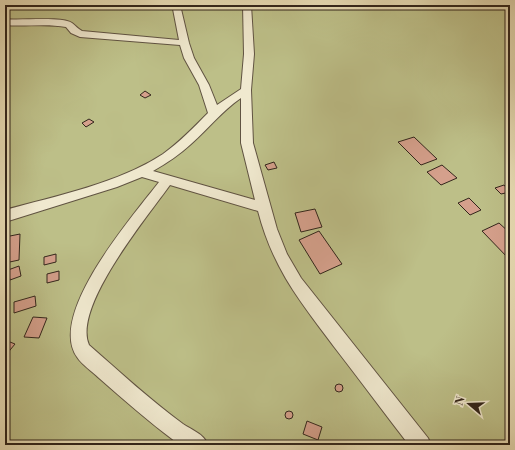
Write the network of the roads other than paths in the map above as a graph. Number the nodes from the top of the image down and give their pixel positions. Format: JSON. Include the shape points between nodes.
{"nodes":[{"id":1,"x":174,"y":5,"type":"edge"},
{"id":2,"x":247,"y":5,"type":"edge"},
{"id":3,"x":5,"y":22,"type":"edge"},
{"id":4,"x":184,"y":43,"type":"junction"},
{"id":5,"x":246,"y":90,"type":"junction"},
{"id":6,"x":214,"y":114,"type":"junction"},
{"id":7,"x":141,"y":172,"type":"junction"},
{"id":8,"x":168,"y":180,"type":"junction"},
{"id":9,"x":263,"y":207,"type":"junction"},
{"id":10,"x":5,"y":216,"type":"edge"},
{"id":11,"x":198,"y":445,"type":"edge"},
{"id":12,"x":421,"y":445,"type":"edge"}],
"edges":[{"from":1,"to":4,"type":"street","via":[[182,25]]},
{"from":2,"to":5,"type":"street","via":[[249,54]]},
{"from":3,"to":4,"type":"street","via":[[54,22],[69,24],[80,34]]},
{"from":4,"to":6,"type":"street","via":[[204,85]]},
{"from":5,"to":6,"type":"street"},
{"from":5,"to":9,"type":"street","via":[[247,143]]},
{"from":6,"to":7,"type":"street","via":[[167,157]]},
{"from":7,"to":8,"type":"street"},
{"from":7,"to":10,"type":"street","via":[[112,184]]},
{"from":8,"to":9,"type":"street"},
{"from":8,"to":11,"type":"street","via":[[105,265],[78,322],[78,338],[83,351],[159,418]]},
{"from":9,"to":12,"type":"street","via":[[281,257],[296,283]]}]}
